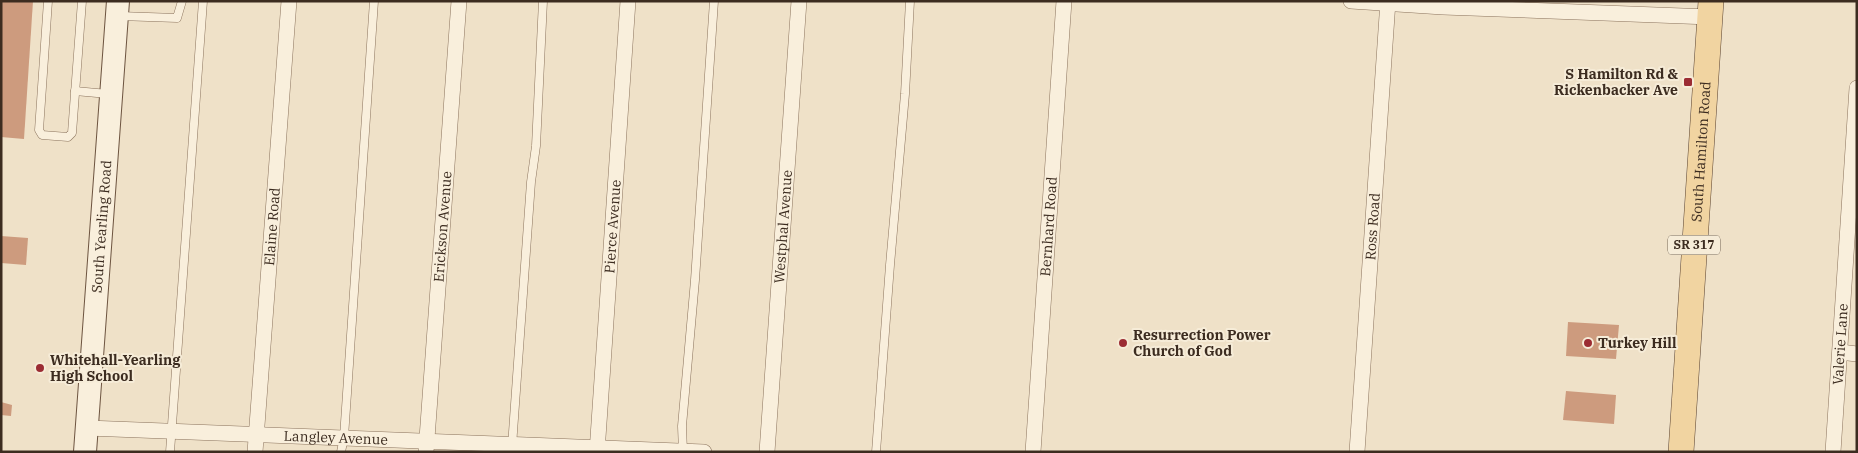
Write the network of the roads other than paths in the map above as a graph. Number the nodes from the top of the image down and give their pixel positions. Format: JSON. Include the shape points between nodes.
{"nodes":[{"id":1,"x":48,"y":1,"type":"edge"},
{"id":2,"x":82,"y":1,"type":"edge"},
{"id":3,"x":182,"y":1,"type":"edge"},
{"id":4,"x":203,"y":1,"type":"edge"},
{"id":5,"x":289,"y":1,"type":"edge"},
{"id":6,"x":374,"y":1,"type":"edge"},
{"id":7,"x":458,"y":1,"type":"edge"},
{"id":8,"x":543,"y":1,"type":"edge"},
{"id":9,"x":628,"y":1,"type":"edge"},
{"id":10,"x":714,"y":1,"type":"edge"},
{"id":11,"x":799,"y":1,"type":"edge"},
{"id":12,"x":910,"y":1,"type":"edge"},
{"id":13,"x":1064,"y":1,"type":"edge"},
{"id":14,"x":1351,"y":1,"type":"edge"},
{"id":15,"x":1388,"y":2,"type":"edge"},
{"id":16,"x":117,"y":9,"type":"edge"},
{"id":17,"x":1710,"y":9,"type":"edge"},
{"id":18,"x":1857,"y":88,"type":"edge"},
{"id":19,"x":75,"y":91,"type":"junction"},
{"id":20,"x":111,"y":94,"type":"junction"},
{"id":21,"x":1853,"y":206,"type":"edge"},
{"id":22,"x":1840,"y":352,"type":"junction"},
{"id":23,"x":1857,"y":354,"type":"edge"},
{"id":24,"x":87,"y":428,"type":"junction"},
{"id":25,"x":172,"y":431,"type":"junction"},
{"id":26,"x":257,"y":434,"type":"junction"},
{"id":27,"x":342,"y":444,"type":"edge"},
{"id":28,"x":427,"y":446,"type":"edge"},
{"id":29,"x":512,"y":448,"type":"edge"},
{"id":30,"x":597,"y":450,"type":"edge"},
{"id":31,"x":683,"y":451,"type":"edge"},
{"id":32,"x":85,"y":452,"type":"edge"},
{"id":33,"x":170,"y":452,"type":"edge"},
{"id":34,"x":255,"y":452,"type":"edge"},
{"id":35,"x":704,"y":452,"type":"edge"},
{"id":36,"x":767,"y":452,"type":"edge"},
{"id":37,"x":876,"y":452,"type":"edge"},
{"id":38,"x":1033,"y":452,"type":"edge"},
{"id":39,"x":1356,"y":452,"type":"edge"},
{"id":40,"x":1682,"y":452,"type":"edge"},
{"id":41,"x":1833,"y":452,"type":"edge"}],
"edges":[{"from":1,"to":19,"type":"lane","via":[[39,130],[42,134],[68,137],[72,134]]},
{"from":2,"to":19,"type":"lane"},
{"from":3,"to":16,"type":"lane","via":[[177,18]]},
{"from":4,"to":25,"type":"lane"},
{"from":5,"to":26,"type":"street","name":"Elaine Road"},
{"from":6,"to":27,"type":"lane"},
{"from":7,"to":28,"type":"street","name":"Erickson Avenue"},
{"from":8,"to":29,"type":"lane","via":[[536,146]]},
{"from":9,"to":30,"type":"street","name":"Pierce Avenue"},
{"from":10,"to":31,"type":"lane","via":[[682,426]]},
{"from":11,"to":36,"type":"street","name":"Westphal Avenue"},
{"from":12,"to":37,"type":"lane"},
{"from":13,"to":38,"type":"street","name":"Bernhard Road"},
{"from":14,"to":15,"type":"street"},
{"from":15,"to":17,"type":"street"},
{"from":15,"to":39,"type":"street","name":"Ross Road"},
{"from":16,"to":20,"type":"street","name":"South Yearling Road"},
{"from":17,"to":40,"type":"main road","name":"South Hamilton Road","number":"SR 317"},
{"from":18,"to":21,"type":"street","name":"Valerie Lane"},
{"from":19,"to":20,"type":"lane"},
{"from":20,"to":24,"type":"street","name":"South Yearling Road"},
{"from":21,"to":22,"type":"street","name":"Valerie Lane"},
{"from":22,"to":23,"type":"street"},
{"from":22,"to":41,"type":"street","name":"Valerie Lane"},
{"from":24,"to":25,"type":"street","name":"Langley Avenue"},
{"from":24,"to":32,"type":"street","name":"South Yearling Road"},
{"from":25,"to":26,"type":"street","name":"Langley Avenue"},
{"from":25,"to":33,"type":"lane"},
{"from":26,"to":27,"type":"street","name":"Langley Avenue"},
{"from":26,"to":34,"type":"street","name":"Elaine Road"},
{"from":27,"to":28,"type":"street","name":"Langley Avenue"},
{"from":28,"to":29,"type":"street","name":"Langley Avenue"},
{"from":29,"to":30,"type":"street","name":"Langley Avenue"},
{"from":30,"to":31,"type":"street","name":"Langley Avenue"},
{"from":31,"to":35,"type":"street","name":"Langley Avenue"}]}
